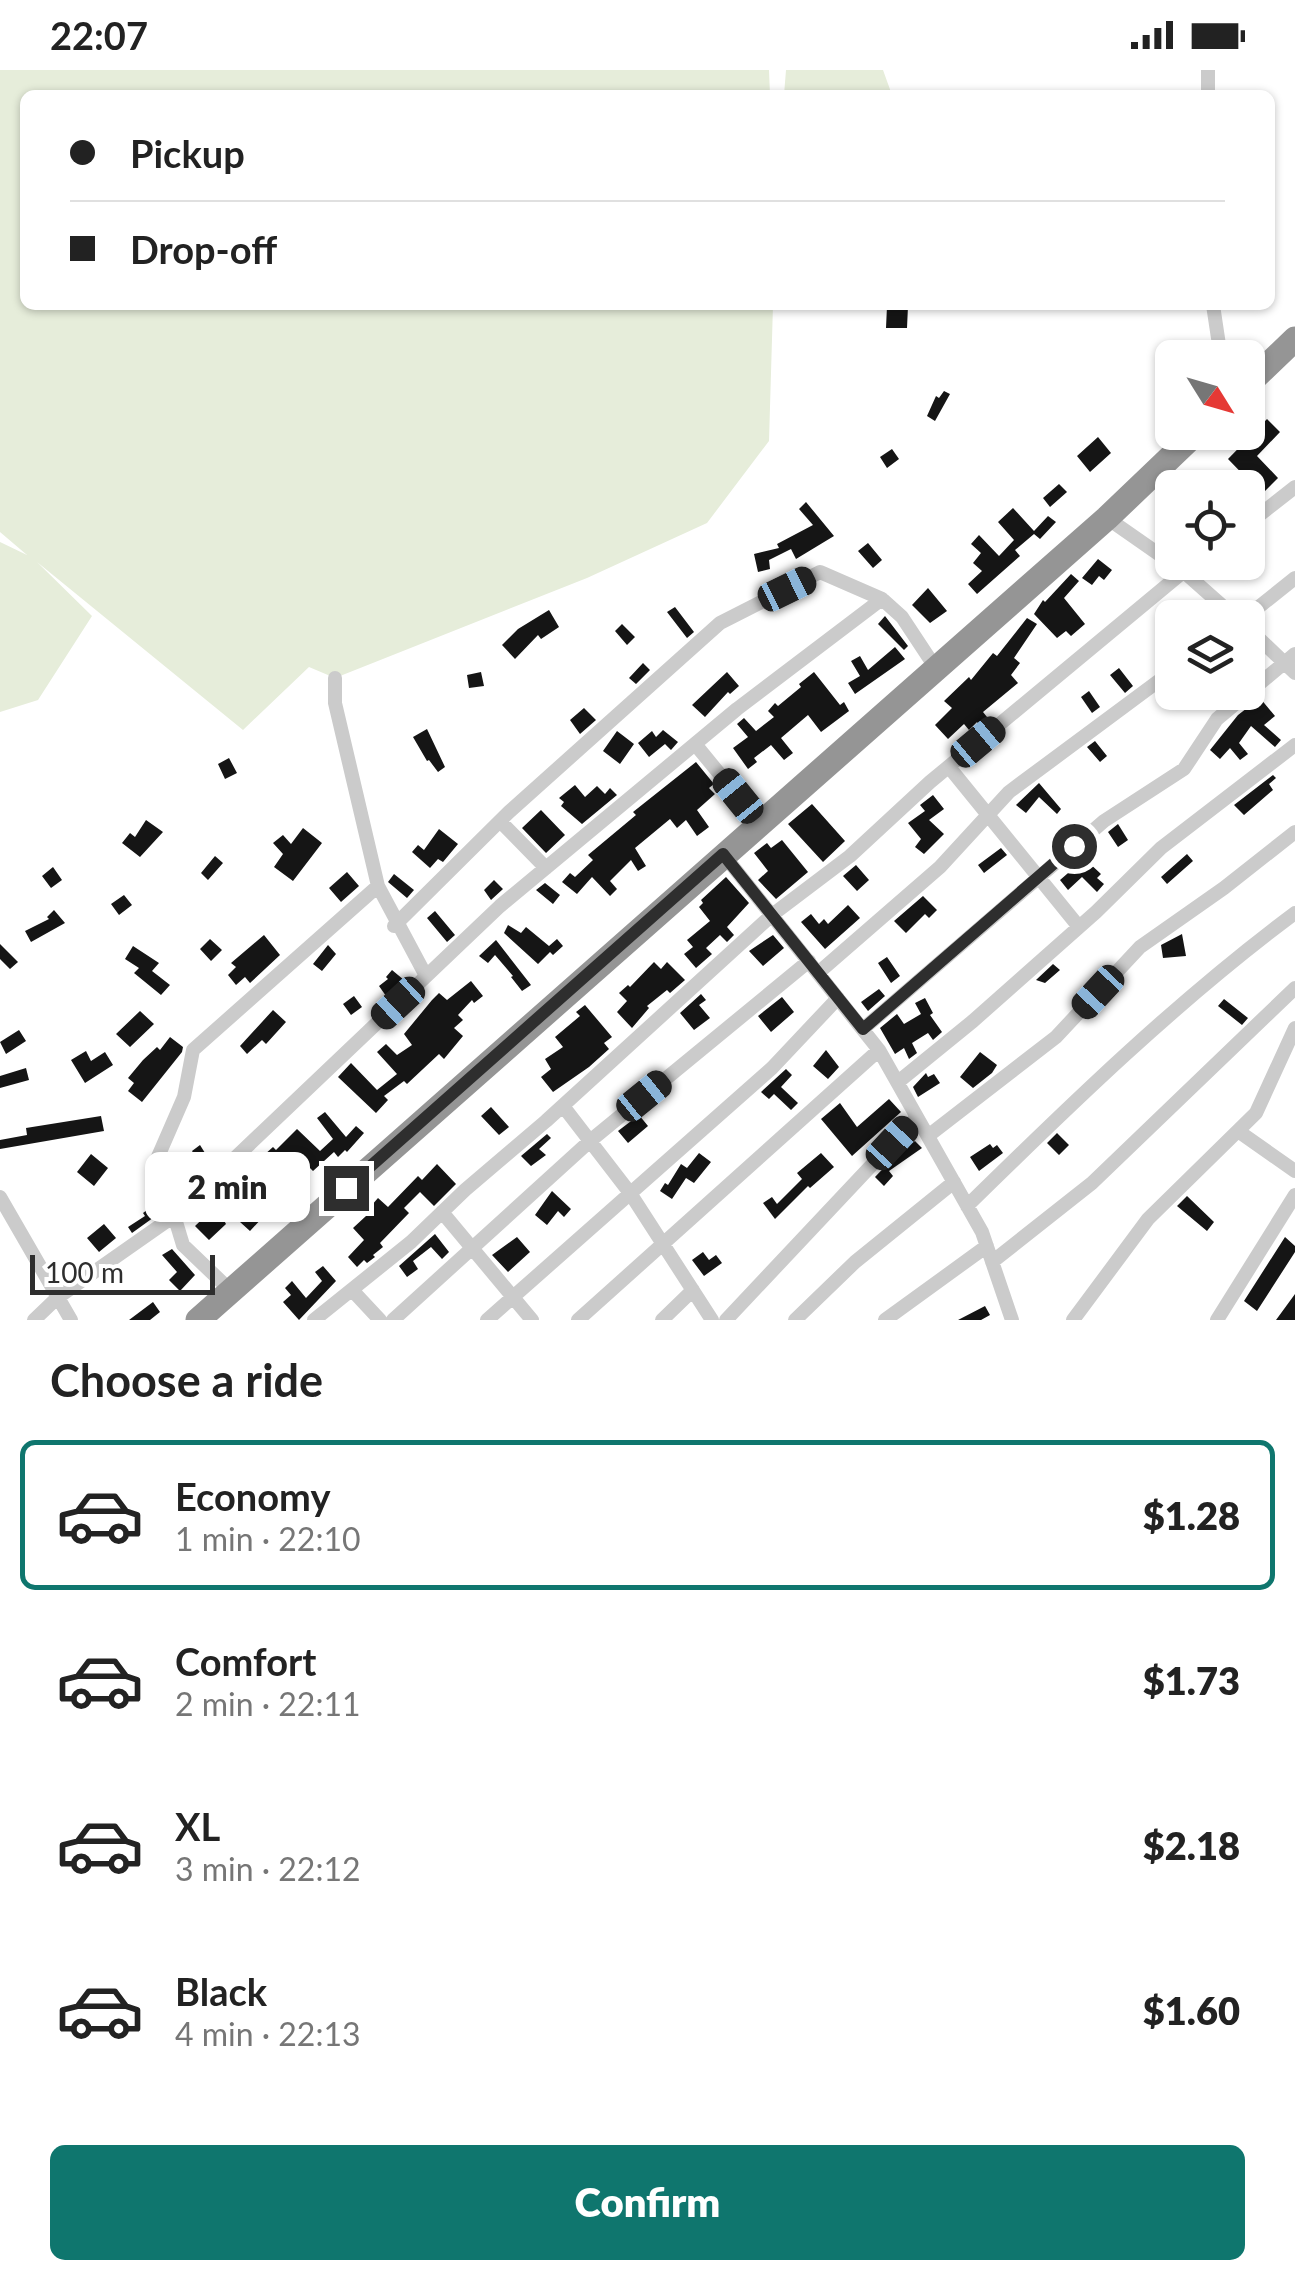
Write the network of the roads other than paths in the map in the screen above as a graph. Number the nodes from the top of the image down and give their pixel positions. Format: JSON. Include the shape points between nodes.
{"nodes":[{"id":1,"x":1214,"y":310,"type":"edge"},
{"id":2,"x":1295,"y":339,"type":"edge"},
{"id":3,"x":1218,"y":340,"type":"edge"},
{"id":4,"x":1265,"y":368,"type":"edge"},
{"id":5,"x":1178,"y":450,"type":"edge"},
{"id":6,"x":1295,"y":487,"type":"edge"},
{"id":7,"x":1265,"y":511,"type":"edge"},
{"id":8,"x":1107,"y":518,"type":"junction"},
{"id":9,"x":1155,"y":547,"type":"edge"},
{"id":10,"x":1295,"y":578,"type":"edge"},
{"id":11,"x":1173,"y":580,"type":"edge"},
{"id":12,"x":1201,"y":580,"type":"edge"},
{"id":13,"x":882,"y":599,"type":"junction"},
{"id":14,"x":1219,"y":600,"type":"edge"},
{"id":15,"x":1265,"y":602,"type":"edge"},
{"id":16,"x":1265,"y":642,"type":"edge"},
{"id":17,"x":1292,"y":663,"type":"edge"},
{"id":18,"x":935,"y":667,"type":"junction"},
{"id":19,"x":335,"y":678,"type":"dead end"},
{"id":20,"x":1155,"y":684,"type":"edge"},
{"id":21,"x":695,"y":744,"type":"junction"},
{"id":22,"x":1295,"y":744,"type":"edge"},
{"id":23,"x":949,"y":767,"type":"junction"},
{"id":24,"x":987,"y":816,"type":"junction"},
{"id":25,"x":500,"y":821,"type":"junction"},
{"id":26,"x":760,"y":822,"type":"junction"},
{"id":27,"x":1295,"y":832,"type":"edge"},
{"id":28,"x":723,"y":854,"type":"junction"},
{"id":29,"x":546,"y":868,"type":"junction"},
{"id":30,"x":378,"y":886,"type":"junction"},
{"id":31,"x":1295,"y":913,"type":"edge"},
{"id":32,"x":772,"y":915,"type":"junction"},
{"id":33,"x":396,"y":924,"type":"junction"},
{"id":34,"x":1079,"y":928,"type":"junction"},
{"id":35,"x":814,"y":967,"type":"junction"},
{"id":36,"x":426,"y":976,"type":"junction"},
{"id":37,"x":1295,"y":988,"type":"edge"},
{"id":38,"x":838,"y":998,"type":"junction"},
{"id":39,"x":1295,"y":1028,"type":"edge"},
{"id":40,"x":863,"y":1029,"type":"junction"},
{"id":41,"x":880,"y":1050,"type":"junction"},
{"id":42,"x":898,"y":1082,"type":"junction"},
{"id":43,"x":562,"y":1106,"type":"junction"},
{"id":44,"x":917,"y":1116,"type":"junction"},
{"id":45,"x":1238,"y":1131,"type":"junction"},
{"id":46,"x":928,"y":1136,"type":"junction"},
{"id":47,"x":590,"y":1141,"type":"junction"},
{"id":48,"x":1295,"y":1171,"type":"edge"},
{"id":49,"x":954,"y":1182,"type":"junction"},
{"id":50,"x":630,"y":1193,"type":"junction"},
{"id":51,"x":1295,"y":1195,"type":"edge"},
{"id":52,"x":0,"y":1198,"type":"edge"},
{"id":53,"x":968,"y":1206,"type":"junction"},
{"id":54,"x":442,"y":1212,"type":"junction"},
{"id":55,"x":174,"y":1216,"type":"junction"},
{"id":56,"x":663,"y":1244,"type":"junction"},
{"id":57,"x":987,"y":1246,"type":"junction"},
{"id":58,"x":472,"y":1248,"type":"junction"},
{"id":59,"x":992,"y":1262,"type":"junction"},
{"id":60,"x":352,"y":1290,"type":"junction"},
{"id":61,"x":693,"y":1290,"type":"junction"},
{"id":62,"x":231,"y":1291,"type":"junction"},
{"id":63,"x":513,"y":1297,"type":"junction"},
{"id":64,"x":58,"y":1298,"type":"junction"},
{"id":65,"x":34,"y":1320,"type":"edge"},
{"id":66,"x":71,"y":1320,"type":"edge"},
{"id":67,"x":198,"y":1320,"type":"edge"},
{"id":68,"x":314,"y":1320,"type":"edge"},
{"id":69,"x":380,"y":1320,"type":"edge"},
{"id":70,"x":394,"y":1320,"type":"edge"},
{"id":71,"x":487,"y":1320,"type":"edge"},
{"id":72,"x":532,"y":1320,"type":"edge"},
{"id":73,"x":578,"y":1320,"type":"edge"},
{"id":74,"x":662,"y":1320,"type":"edge"},
{"id":75,"x":712,"y":1320,"type":"edge"},
{"id":76,"x":726,"y":1320,"type":"edge"},
{"id":77,"x":796,"y":1320,"type":"edge"},
{"id":78,"x":885,"y":1320,"type":"edge"},
{"id":79,"x":1012,"y":1320,"type":"edge"},
{"id":80,"x":1073,"y":1320,"type":"edge"},
{"id":81,"x":1216,"y":1320,"type":"edge"}],
"edges":[{"from":1,"to":3,"type":"street"},
{"from":2,"to":4,"type":"highway"},
{"from":5,"to":8,"type":"highway"},
{"from":6,"to":7,"type":"street"},
{"from":8,"to":9,"type":"street"},
{"from":8,"to":18,"type":"highway"},
{"from":10,"to":15,"type":"street"},
{"from":11,"to":23,"type":"street"},
{"from":12,"to":14,"type":"street"},
{"from":13,"to":18,"type":"street"},
{"from":13,"to":21,"type":"street"},
{"from":13,"to":25,"type":"street","via":[[820,572],[720,623]]},
{"from":16,"to":17,"type":"street"},
{"from":17,"to":40,"type":"street","via":[[1217,719],[1184,769],[1104,820]]},
{"from":18,"to":26,"type":"highway"},
{"from":19,"to":30,"type":"street","via":[[335,703]]},
{"from":20,"to":24,"type":"street","via":[[1008,792]]},
{"from":21,"to":26,"type":"street"},
{"from":21,"to":29,"type":"street"},
{"from":22,"to":34,"type":"street","via":[[1162,848]]},
{"from":23,"to":24,"type":"street"},
{"from":23,"to":32,"type":"street"},
{"from":24,"to":34,"type":"street"},
{"from":24,"to":35,"type":"street","via":[[940,867]]},
{"from":25,"to":29,"type":"street"},
{"from":25,"to":33,"type":"street"},
{"from":26,"to":28,"type":"highway"},
{"from":27,"to":46,"type":"street","via":[[1140,947],[1056,1037]]},
{"from":28,"to":32,"type":"street"},
{"from":28,"to":62,"type":"highway"},
{"from":29,"to":36,"type":"street"},
{"from":30,"to":33,"type":"street"},
{"from":30,"to":55,"type":"street","via":[[192,1050],[184,1097],[157,1159]]},
{"from":31,"to":53,"type":"street","via":[[1087,1088]]},
{"from":32,"to":35,"type":"street"},
{"from":32,"to":43,"type":"street"},
{"from":33,"to":36,"type":"street"},
{"from":34,"to":42,"type":"street"},
{"from":35,"to":38,"type":"street"},
{"from":35,"to":47,"type":"street"},
{"from":36,"to":55,"type":"street"},
{"from":37,"to":59,"type":"street","via":[[1092,1183]]},
{"from":38,"to":40,"type":"street"},
{"from":38,"to":50,"type":"street","via":[[772,1068]]},
{"from":39,"to":45,"type":"street","via":[[1256,1114]]},
{"from":40,"to":41,"type":"street"},
{"from":41,"to":42,"type":"street"},
{"from":41,"to":56,"type":"street"},
{"from":42,"to":44,"type":"street"},
{"from":43,"to":47,"type":"street"},
{"from":43,"to":54,"type":"street"},
{"from":44,"to":46,"type":"street"},
{"from":44,"to":76,"type":"street"},
{"from":45,"to":48,"type":"street"},
{"from":45,"to":80,"type":"street","via":[[1148,1219]]},
{"from":46,"to":49,"type":"street"},
{"from":47,"to":50,"type":"street"},
{"from":47,"to":58,"type":"street"},
{"from":49,"to":53,"type":"street"},
{"from":49,"to":77,"type":"street"},
{"from":50,"to":56,"type":"street"},
{"from":50,"to":63,"type":"street"},
{"from":51,"to":81,"type":"street"},
{"from":52,"to":64,"type":"street"},
{"from":53,"to":57,"type":"street"},
{"from":54,"to":58,"type":"street"},
{"from":54,"to":60,"type":"street"},
{"from":55,"to":62,"type":"street","via":[[183,1245]]},
{"from":55,"to":64,"type":"street"},
{"from":56,"to":61,"type":"street"},
{"from":56,"to":73,"type":"street"},
{"from":57,"to":59,"type":"street"},
{"from":57,"to":78,"type":"street"},
{"from":58,"to":63,"type":"street"},
{"from":58,"to":70,"type":"street"},
{"from":59,"to":79,"type":"street"},
{"from":60,"to":68,"type":"street"},
{"from":60,"to":69,"type":"street"},
{"from":61,"to":74,"type":"street"},
{"from":61,"to":75,"type":"street"},
{"from":62,"to":67,"type":"highway"},
{"from":63,"to":71,"type":"street"},
{"from":63,"to":72,"type":"street"},
{"from":64,"to":65,"type":"street"},
{"from":64,"to":66,"type":"street"}]}
